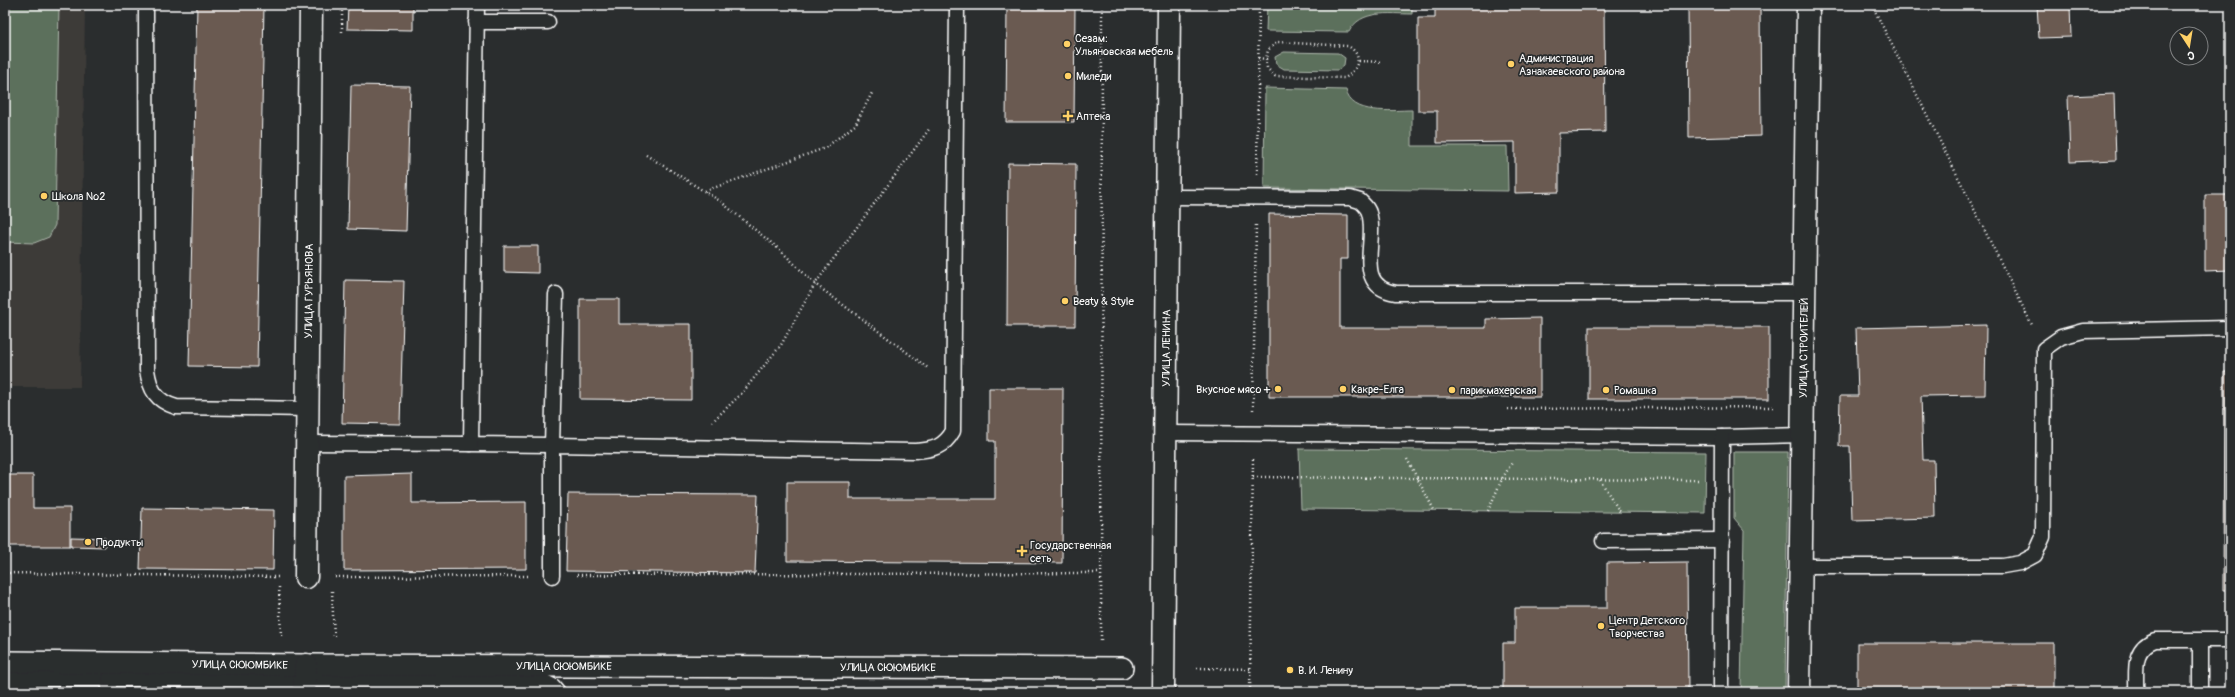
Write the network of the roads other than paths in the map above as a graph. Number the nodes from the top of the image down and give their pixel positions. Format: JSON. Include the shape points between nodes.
{"nodes":[{"id":1,"x":146,"y":5,"type":"edge"},
{"id":2,"x":311,"y":5,"type":"edge"},
{"id":3,"x":477,"y":5,"type":"edge"},
{"id":4,"x":958,"y":5,"type":"edge"},
{"id":5,"x":1169,"y":5,"type":"edge"},
{"id":6,"x":1808,"y":5,"type":"edge"},
{"id":7,"x":476,"y":22,"type":"junction"},
{"id":8,"x":548,"y":22,"type":"dead end"},
{"id":9,"x":1169,"y":197,"type":"junction"},
{"id":10,"x":1805,"y":293,"type":"junction"},
{"id":11,"x":556,"y":294,"type":"dead end"},
{"id":12,"x":2230,"y":328,"type":"edge"},
{"id":13,"x":308,"y":409,"type":"junction"},
{"id":14,"x":1166,"y":432,"type":"junction"},
{"id":15,"x":1804,"y":435,"type":"junction"},
{"id":16,"x":1722,"y":437,"type":"junction"},
{"id":17,"x":307,"y":443,"type":"junction"},
{"id":18,"x":470,"y":444,"type":"junction"},
{"id":19,"x":552,"y":446,"type":"junction"},
{"id":20,"x":1722,"y":540,"type":"junction"},
{"id":21,"x":1603,"y":541,"type":"dead end"},
{"id":22,"x":1800,"y":566,"type":"junction"},
{"id":23,"x":552,"y":576,"type":"road end"},
{"id":24,"x":306,"y":577,"type":"road end"},
{"id":25,"x":2230,"y":640,"type":"edge"},
{"id":26,"x":2200,"y":641,"type":"junction"},
{"id":27,"x":5,"y":662,"type":"edge"},
{"id":28,"x":1122,"y":668,"type":"dead end"},
{"id":29,"x":5,"y":679,"type":"edge"},
{"id":30,"x":305,"y":679,"type":"edge"},
{"id":31,"x":109,"y":686,"type":"edge"},
{"id":32,"x":558,"y":692,"type":"edge"},
{"id":33,"x":1163,"y":692,"type":"edge"},
{"id":34,"x":1721,"y":692,"type":"edge"},
{"id":35,"x":1799,"y":692,"type":"edge"},
{"id":36,"x":2136,"y":692,"type":"edge"},
{"id":37,"x":2200,"y":692,"type":"edge"}],
"edges":[{"from":1,"to":13,"type":"lane","via":[[147,370],[151,389],[162,402],[176,407]]},
{"from":2,"to":13,"type":"street","name":"УЛИЦА ГУРЬЯНОВА"},
{"from":3,"to":7,"type":"lane"},
{"from":4,"to":19,"type":"lane","via":[[954,388],[953,431],[948,440],[931,450]]},
{"from":5,"to":9,"type":"street","name":"УЛИЦА ЛЕНИНА"},
{"from":6,"to":10,"type":"street","name":"УЛИЦА СТРОИТЕЛЕЙ"},
{"from":7,"to":8,"type":"lane"},
{"from":7,"to":18,"type":"lane"},
{"from":9,"to":10,"type":"lane","via":[[1256,196],[1350,198],[1360,201],[1370,214],[1371,276],[1377,286],[1396,293]]},
{"from":9,"to":14,"type":"street","name":"УЛИЦА ЛЕНИНА"},
{"from":10,"to":15,"type":"street","name":"УЛИЦА СТРОИТЕЛЕЙ"},
{"from":11,"to":19,"type":"lane"},
{"from":12,"to":22,"type":"lane","via":[[2083,331],[2061,337],[2044,349],[2043,537],[2035,555],[2020,563],[2002,566]]},
{"from":13,"to":17,"type":"street","name":"УЛИЦА ГУРЬЯНОВА"},
{"from":14,"to":16,"type":"lane"},
{"from":14,"to":33,"type":"street","name":"УЛИЦА ЛЕНИНА"},
{"from":15,"to":16,"type":"lane"},
{"from":15,"to":22,"type":"street","name":"УЛИЦА СТРОИТЕЛЕЙ"},
{"from":16,"to":20,"type":"lane"},
{"from":17,"to":18,"type":"lane"},
{"from":17,"to":24,"type":"street","name":"УЛИЦА ГУРЬЯНОВА"},
{"from":18,"to":19,"type":"lane"},
{"from":19,"to":23,"type":"lane"},
{"from":20,"to":21,"type":"lane"},
{"from":20,"to":34,"type":"lane"},
{"from":22,"to":35,"type":"street","name":"УЛИЦА СТРОИТЕЛЕЙ"},
{"from":25,"to":26,"type":"lane"},
{"from":26,"to":36,"type":"lane","via":[[2155,640],[2144,644],[2138,653]]},
{"from":26,"to":37,"type":"lane"},
{"from":27,"to":30,"type":"street","name":"УЛИЦА СЮЮМБИКЕ"},
{"from":28,"to":30,"type":"street","name":"УЛИЦА СЮЮМБИКЕ"},
{"from":29,"to":31,"type":"lane"},
{"from":30,"to":31,"type":"lane"},
{"from":30,"to":32,"type":"lane","via":[[545,682]]}]}
